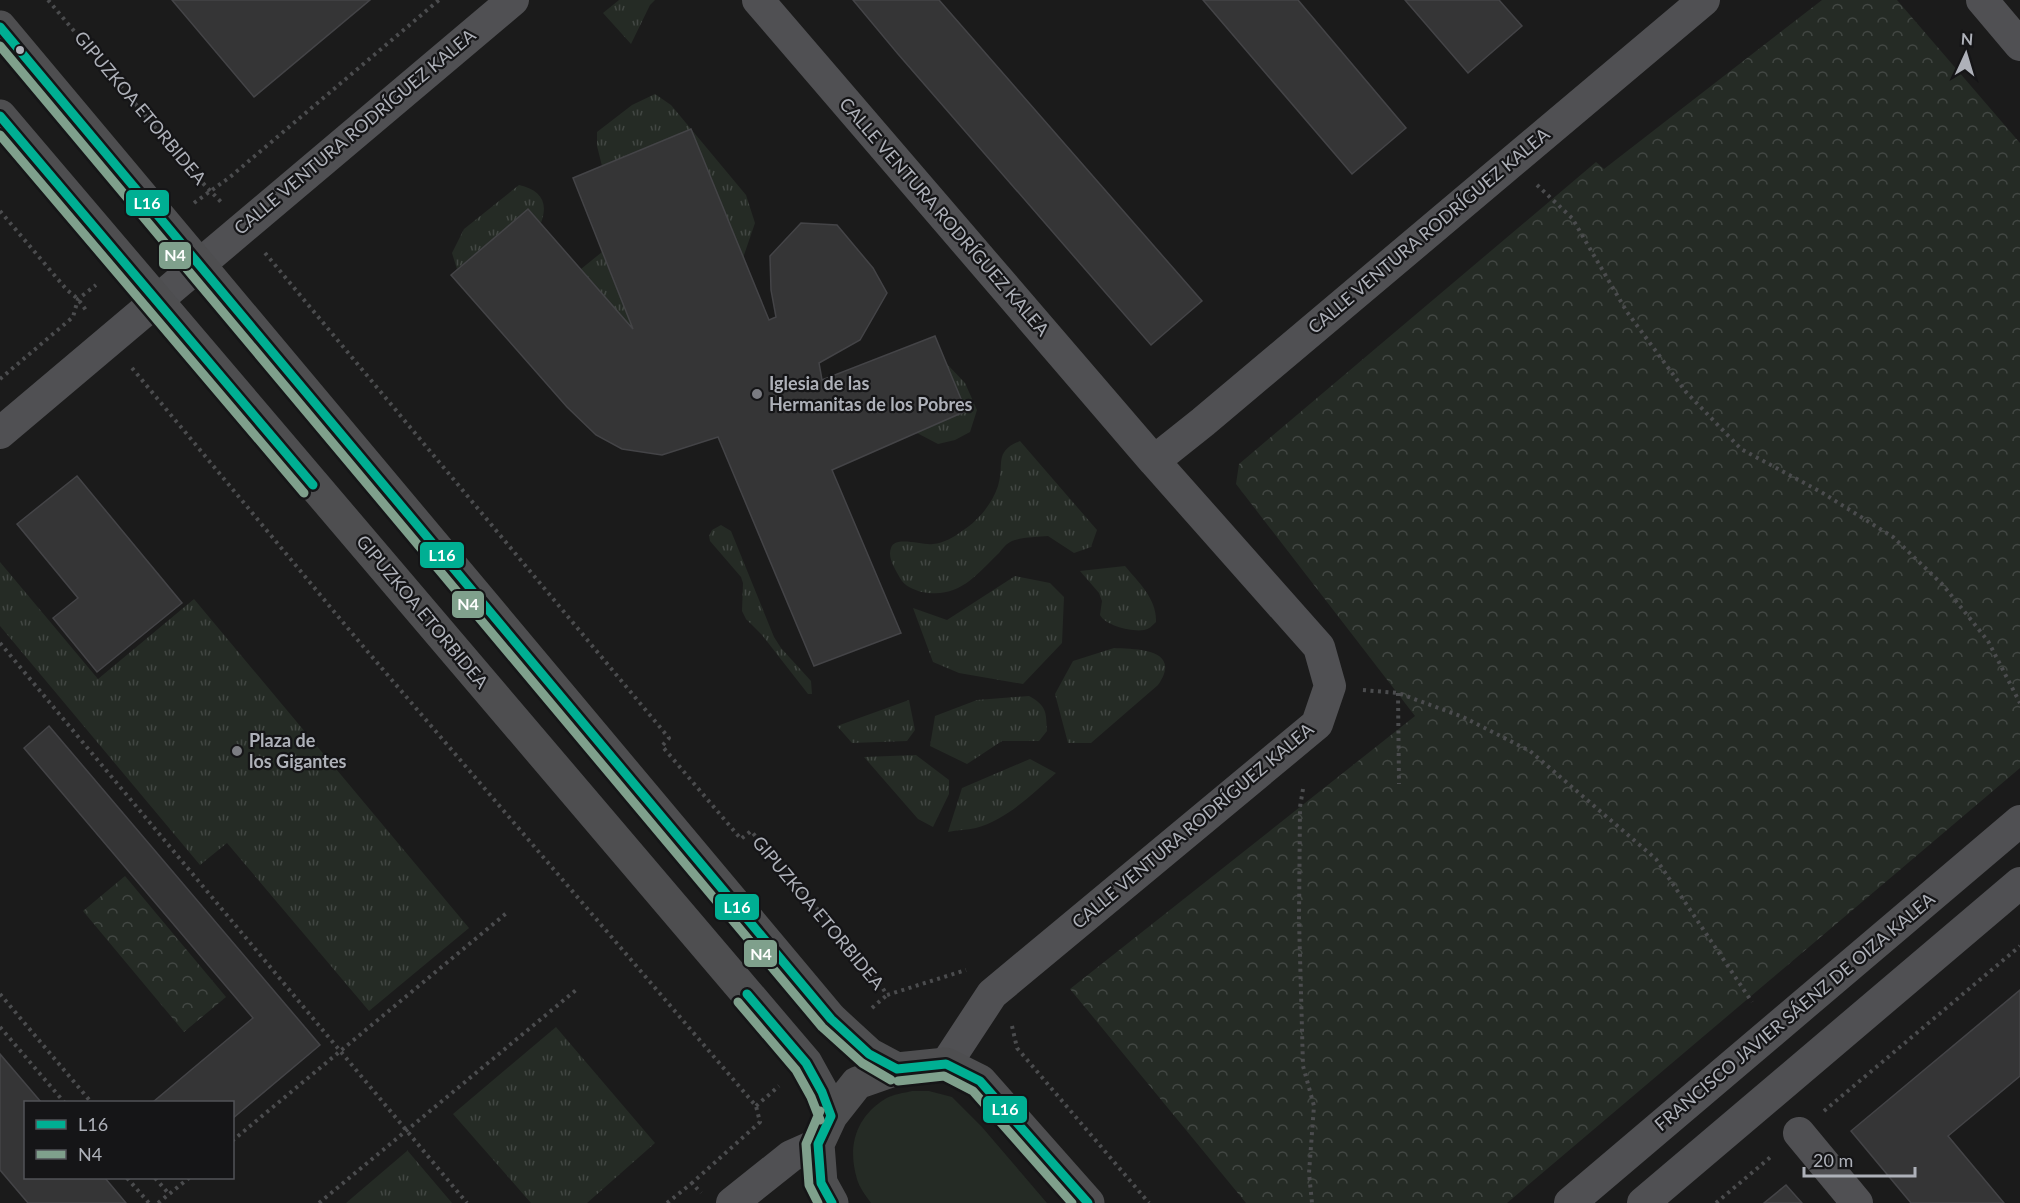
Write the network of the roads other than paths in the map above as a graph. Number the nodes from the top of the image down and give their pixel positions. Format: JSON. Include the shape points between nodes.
{"nodes":[{"id":1,"x":513,"y":0,"type":"edge"},
{"id":2,"x":758,"y":0,"type":"edge"},
{"id":3,"x":1704,"y":0,"type":"edge"},
{"id":4,"x":1982,"y":0,"type":"edge"},
{"id":5,"x":0,"y":27,"type":"edge"},
{"id":6,"x":2020,"y":45,"type":"edge"},
{"id":7,"x":0,"y":117,"type":"edge"},
{"id":8,"x":198,"y":265,"type":"junction"},
{"id":9,"x":157,"y":302,"type":"junction"},
{"id":10,"x":0,"y":433,"type":"edge"},
{"id":11,"x":1154,"y":461,"type":"junction"},
{"id":12,"x":2020,"y":821,"type":"edge"},
{"id":13,"x":2020,"y":883,"type":"edge"},
{"id":14,"x":946,"y":1064,"type":"junction"},
{"id":15,"x":897,"y":1069,"type":"junction"},
{"id":16,"x":824,"y":1130,"type":"junction"},
{"id":17,"x":1799,"y":1133,"type":"road end"},
{"id":18,"x":718,"y":1200,"type":"edge"},
{"id":19,"x":832,"y":1203,"type":"edge"},
{"id":20,"x":1088,"y":1203,"type":"edge"},
{"id":21,"x":1570,"y":1203,"type":"edge"},
{"id":22,"x":1643,"y":1203,"type":"edge"},
{"id":23,"x":1857,"y":1203,"type":"edge"}],
"edges":[{"from":1,"to":8,"type":"street","name":"CALLE VENTURA RODRÍGUEZ KALEA"},
{"from":2,"to":11,"type":"street","name":"CALLE VENTURA RODRÍGUEZ KALEA"},
{"from":3,"to":11,"type":"street","name":"CALLE VENTURA RODRÍGUEZ KALEA"},
{"from":4,"to":6,"type":"street"},
{"from":5,"to":8,"type":"main road"},
{"from":7,"to":9,"type":"main road","name":"GIPUZKOA ETORBIDEA"},
{"from":8,"to":9,"type":"street","name":"CALLE VENTURA RODRÍGUEZ KALEA"},
{"from":8,"to":15,"type":"main road","via":[[831,1019],[868,1054]]},
{"from":9,"to":10,"type":"street","name":"CALLE VENTURA RODRÍGUEZ KALEA"},
{"from":9,"to":16,"type":"main road","name":"GIPUZKOA ETORBIDEA","via":[[806,1063],[822,1092]]},
{"from":11,"to":14,"type":"street","name":"CALLE VENTURA RODRÍGUEZ KALEA","via":[[1319,647],[1330,686],[1317,724],[992,994]]},
{"from":12,"to":21,"type":"street","name":"FRANCISCO JAVIER SÁENZ DE OIZA KALEA"},
{"from":13,"to":22,"type":"street"},
{"from":14,"to":15,"type":"main road"},
{"from":14,"to":20,"type":"main road","via":[[980,1081]]},
{"from":15,"to":16,"type":"main road","via":[[857,1083]]},
{"from":16,"to":18,"type":"street","via":[[791,1156]]},
{"from":16,"to":19,"type":"main road","name":"GIPUZKOA ETORBIDEA","via":[[821,1183]]},
{"from":17,"to":23,"type":"street"}]}
